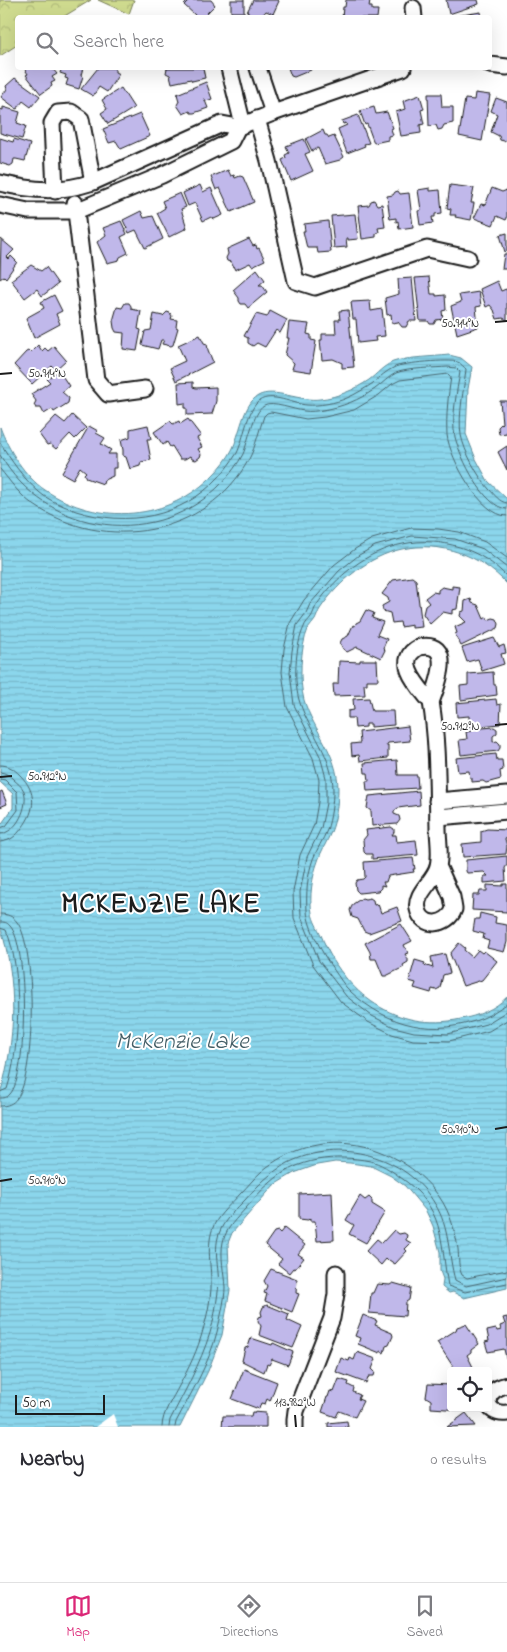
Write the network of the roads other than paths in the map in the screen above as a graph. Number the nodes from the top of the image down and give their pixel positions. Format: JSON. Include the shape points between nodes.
{"nodes":[{"id":1,"x":492,"y":65,"type":"edge"},
{"id":2,"x":507,"y":67,"type":"edge"},
{"id":3,"x":230,"y":70,"type":"edge"},
{"id":4,"x":259,"y":70,"type":"edge"},
{"id":5,"x":397,"y":70,"type":"edge"},
{"id":6,"x":272,"y":113,"type":"junction"},
{"id":7,"x":246,"y":124,"type":"junction"},
{"id":8,"x":93,"y":182,"type":"junction"},
{"id":9,"x":0,"y":183,"type":"edge"},
{"id":10,"x":73,"y":189,"type":"junction"},
{"id":11,"x":55,"y":191,"type":"junction"},
{"id":12,"x":0,"y":205,"type":"edge"},
{"id":13,"x":76,"y":211,"type":"junction"},
{"id":14,"x":468,"y":258,"type":"dead end"},
{"id":15,"x":145,"y":389,"type":"dead end"},
{"id":16,"x":431,"y":702,"type":"dead end"},
{"id":17,"x":507,"y":795,"type":"edge"},
{"id":18,"x":437,"y":801,"type":"junction"},
{"id":19,"x":507,"y":811,"type":"edge"},
{"id":20,"x":438,"y":817,"type":"junction"},
{"id":21,"x":438,"y":866,"type":"dead end"},
{"id":22,"x":336,"y":1273,"type":"dead end"},
{"id":23,"x":507,"y":1385,"type":"edge"},
{"id":24,"x":507,"y":1413,"type":"edge"},
{"id":25,"x":295,"y":1427,"type":"edge"}],
"edges":[{"from":1,"to":2,"type":"street"},
{"from":3,"to":7,"type":"street"},
{"from":4,"to":6,"type":"street"},
{"from":5,"to":6,"type":"street"},
{"from":6,"to":7,"type":"street"},
{"from":7,"to":8,"type":"street","via":[[222,124]]},
{"from":7,"to":13,"type":"street","via":[[231,141],[162,175]]},
{"from":7,"to":14,"type":"street","via":[[269,161],[296,281],[315,287],[427,249]]},
{"from":8,"to":10,"type":"street"},
{"from":8,"to":11,"type":"street","via":[[81,119],[71,112],[58,113],[52,123]]},
{"from":9,"to":11,"type":"street","via":[[26,190]]},
{"from":10,"to":11,"type":"street"},
{"from":10,"to":13,"type":"street"},
{"from":12,"to":13,"type":"street","via":[[28,211]]},
{"from":13,"to":15,"type":"street","via":[[96,380],[108,394]]},
{"from":16,"to":18,"type":"street"},
{"from":17,"to":18,"type":"street"},
{"from":18,"to":20,"type":"street"},
{"from":19,"to":20,"type":"street"},
{"from":20,"to":21,"type":"street"},
{"from":22,"to":25,"type":"street","via":[[332,1318],[296,1410]]},
{"from":23,"to":24,"type":"street","via":[[494,1390],[488,1400],[494,1411]]}]}
